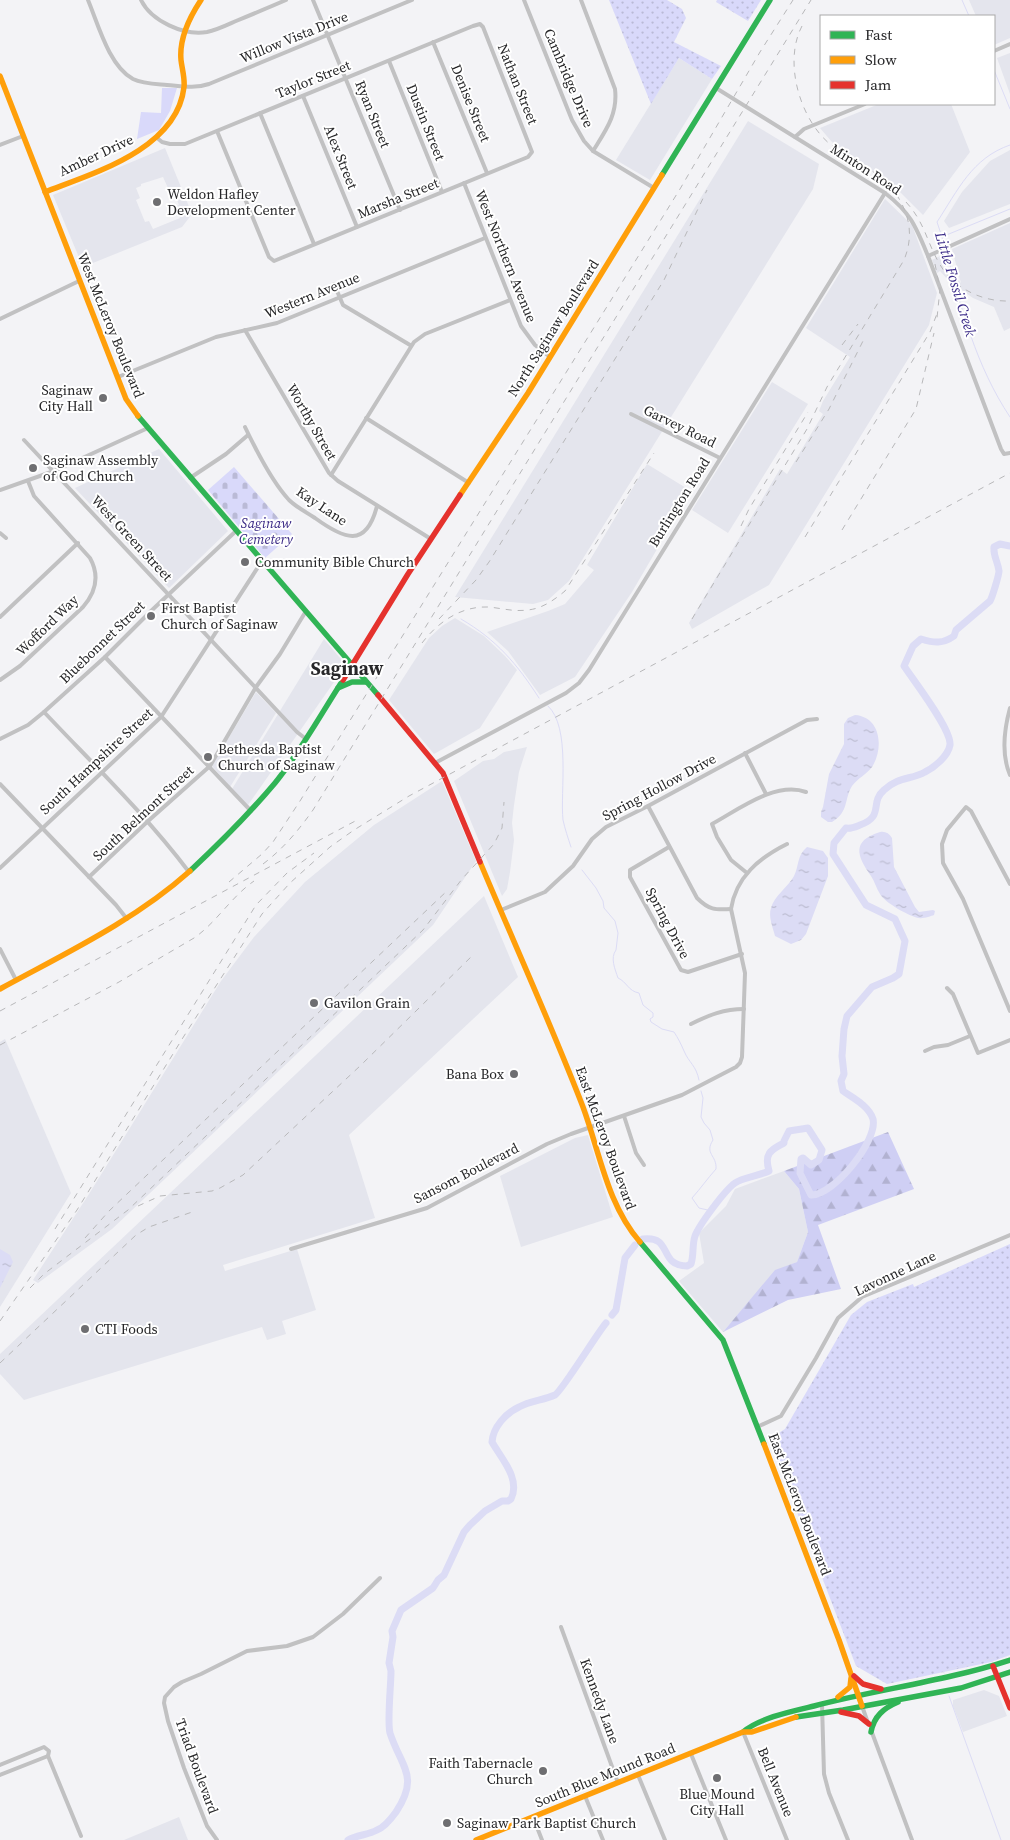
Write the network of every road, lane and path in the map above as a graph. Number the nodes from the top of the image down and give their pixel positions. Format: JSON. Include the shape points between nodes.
{"nodes":[{"id":1,"x":88,"y":0,"type":"edge"},
{"id":2,"x":141,"y":0,"type":"edge"},
{"id":3,"x":200,"y":0,"type":"edge"},
{"id":4,"x":286,"y":0,"type":"edge"},
{"id":5,"x":313,"y":0,"type":"edge"},
{"id":6,"x":412,"y":0,"type":"edge"},
{"id":7,"x":524,"y":0,"type":"edge"},
{"id":8,"x":580,"y":0,"type":"edge"},
{"id":9,"x":770,"y":0,"type":"edge"},
{"id":10,"x":480,"y":24,"type":"joint"},
{"id":11,"x":185,"y":30,"type":"junction"},
{"id":12,"x":327,"y":35,"type":"junction"},
{"id":13,"x":433,"y":42,"type":"junction"},
{"id":14,"x":1010,"y":44,"type":"edge"},
{"id":15,"x":995,"y":51,"type":"edge"},
{"id":16,"x":389,"y":61,"type":"junction"},
{"id":17,"x":0,"y":76,"type":"edge"},
{"id":18,"x":346,"y":78,"type":"junction"},
{"id":19,"x":186,"y":87,"type":"junction"},
{"id":20,"x":716,"y":88,"type":"junction"},
{"id":21,"x":303,"y":96,"type":"junction"},
{"id":22,"x":863,"y":105,"type":"edge"},
{"id":23,"x":260,"y":113,"type":"junction"},
{"id":24,"x":218,"y":131,"type":"junction"},
{"id":25,"x":23,"y":136,"type":"junction"},
{"id":26,"x":156,"y":137,"type":"junction"},
{"id":27,"x":795,"y":137,"type":"junction"},
{"id":28,"x":0,"y":145,"type":"edge"},
{"id":29,"x":593,"y":151,"type":"junction"},
{"id":30,"x":532,"y":154,"type":"joint"},
{"id":31,"x":487,"y":173,"type":"junction"},
{"id":32,"x":464,"y":183,"type":"junction"},
{"id":33,"x":654,"y":188,"type":"junction"},
{"id":34,"x":45,"y":192,"type":"junction"},
{"id":35,"x":442,"y":192,"type":"junction"},
{"id":36,"x":885,"y":193,"type":"junction"},
{"id":37,"x":400,"y":210,"type":"junction"},
{"id":38,"x":1010,"y":219,"type":"edge"},
{"id":39,"x":357,"y":227,"type":"junction"},
{"id":40,"x":485,"y":238,"type":"junction"},
{"id":41,"x":314,"y":244,"type":"junction"},
{"id":42,"x":928,"y":256,"type":"junction"},
{"id":43,"x":79,"y":281,"type":"junction"},
{"id":44,"x":334,"y":284,"type":"dead end"},
{"id":45,"x":339,"y":297,"type":"junction"},
{"id":46,"x":510,"y":300,"type":"junction"},
{"id":47,"x":0,"y":319,"type":"edge"},
{"id":48,"x":246,"y":330,"type":"junction"},
{"id":49,"x":410,"y":345,"type":"junction"},
{"id":50,"x":550,"y":357,"type":"junction"},
{"id":51,"x":118,"y":377,"type":"junction"},
{"id":52,"x":631,"y":414,"type":"dead end"},
{"id":53,"x":366,"y":418,"type":"junction"},
{"id":54,"x":244,"y":427,"type":"dead end"},
{"id":55,"x":148,"y":428,"type":"junction"},
{"id":56,"x":248,"y":435,"type":"junction"},
{"id":57,"x":24,"y":440,"type":"dead end"},
{"id":58,"x":1008,"y":454,"type":"edge"},
{"id":59,"x":720,"y":458,"type":"junction"},
{"id":60,"x":54,"y":471,"type":"junction"},
{"id":61,"x":331,"y":475,"type":"junction"},
{"id":62,"x":190,"y":478,"type":"junction"},
{"id":63,"x":28,"y":481,"type":"junction"},
{"id":64,"x":469,"y":483,"type":"junction"},
{"id":65,"x":0,"y":490,"type":"edge"},
{"id":66,"x":377,"y":506,"type":"junction"},
{"id":67,"x":236,"y":531,"type":"junction"},
{"id":68,"x":0,"y":533,"type":"edge"},
{"id":69,"x":6,"y":538,"type":"dead end"},
{"id":70,"x":431,"y":539,"type":"junction"},
{"id":71,"x":78,"y":543,"type":"junction"},
{"id":72,"x":262,"y":561,"type":"junction"},
{"id":73,"x":169,"y":594,"type":"junction"},
{"id":74,"x":306,"y":612,"type":"junction"},
{"id":75,"x":0,"y":617,"type":"edge"},
{"id":76,"x":210,"y":638,"type":"junction"},
{"id":77,"x":105,"y":657,"type":"junction"},
{"id":78,"x":352,"y":664,"type":"junction"},
{"id":79,"x":0,"y":680,"type":"edge"},
{"id":80,"x":366,"y":682,"type":"junction"},
{"id":81,"x":256,"y":687,"type":"junction"},
{"id":82,"x":337,"y":689,"type":"junction"},
{"id":83,"x":1010,"y":708,"type":"edge"},
{"id":84,"x":44,"y":712,"type":"junction"},
{"id":85,"x":1009,"y":713,"type":"edge"},
{"id":86,"x":160,"y":717,"type":"junction"},
{"id":87,"x":816,"y":719,"type":"dead end"},
{"id":88,"x":0,"y":739,"type":"edge"},
{"id":89,"x":306,"y":739,"type":"junction"},
{"id":90,"x":745,"y":753,"type":"junction"},
{"id":91,"x":436,"y":763,"type":"junction"},
{"id":92,"x":210,"y":766,"type":"junction"},
{"id":93,"x":101,"y":772,"type":"junction"},
{"id":94,"x":1010,"y":776,"type":"edge"},
{"id":95,"x":0,"y":784,"type":"edge"},
{"id":96,"x":806,"y":792,"type":"dead end"},
{"id":97,"x":766,"y":794,"type":"junction"},
{"id":98,"x":648,"y":806,"type":"junction"},
{"id":99,"x":251,"y":812,"type":"junction"},
{"id":100,"x":147,"y":822,"type":"junction"},
{"id":101,"x":42,"y":828,"type":"junction"},
{"id":102,"x":788,"y":844,"type":"dead end"},
{"id":103,"x":669,"y":847,"type":"junction"},
{"id":104,"x":0,"y":858,"type":"edge"},
{"id":105,"x":5,"y":863,"type":"junction"},
{"id":106,"x":0,"y":868,"type":"edge"},
{"id":107,"x":189,"y":872,"type":"junction"},
{"id":108,"x":747,"y":873,"type":"junction"},
{"id":109,"x":89,"y":877,"type":"junction"},
{"id":110,"x":1010,"y":883,"type":"edge"},
{"id":111,"x":732,"y":909,"type":"junction"},
{"id":112,"x":501,"y":910,"type":"junction"},
{"id":113,"x":127,"y":919,"type":"junction"},
{"id":114,"x":0,"y":949,"type":"edge"},
{"id":115,"x":742,"y":954,"type":"junction"},
{"id":116,"x":16,"y":980,"type":"junction"},
{"id":117,"x":947,"y":988,"type":"dead end"},
{"id":118,"x":0,"y":989,"type":"edge"},
{"id":119,"x":744,"y":1009,"type":"junction"},
{"id":120,"x":1010,"y":1011,"type":"edge"},
{"id":121,"x":691,"y":1024,"type":"dead end"},
{"id":122,"x":970,"y":1036,"type":"junction"},
{"id":123,"x":1010,"y":1040,"type":"edge"},
{"id":124,"x":925,"y":1051,"type":"dead end"},
{"id":125,"x":624,"y":1116,"type":"junction"},
{"id":126,"x":591,"y":1128,"type":"junction"},
{"id":127,"x":644,"y":1165,"type":"dead end"},
{"id":128,"x":1010,"y":1235,"type":"edge"},
{"id":129,"x":291,"y":1249,"type":"dead end"},
{"id":130,"x":757,"y":1427,"type":"junction"},
{"id":131,"x":380,"y":1578,"type":"dead end"},
{"id":132,"x":562,"y":1627,"type":"dead end"},
{"id":133,"x":1008,"y":1661,"type":"edge"},
{"id":134,"x":993,"y":1666,"type":"junction"},
{"id":135,"x":1010,"y":1672,"type":"edge"},
{"id":136,"x":851,"y":1673,"type":"junction"},
{"id":137,"x":997,"y":1676,"type":"junction"},
{"id":138,"x":887,"y":1690,"type":"junction"},
{"id":139,"x":858,"y":1695,"type":"junction"},
{"id":140,"x":907,"y":1698,"type":"junction"},
{"id":141,"x":832,"y":1701,"type":"junction"},
{"id":142,"x":822,"y":1704,"type":"junction"},
{"id":143,"x":862,"y":1706,"type":"junction"},
{"id":144,"x":1010,"y":1708,"type":"edge"},
{"id":145,"x":836,"y":1711,"type":"junction"},
{"id":146,"x":822,"y":1712,"type":"junction"},
{"id":147,"x":868,"y":1724,"type":"junction"},
{"id":148,"x":744,"y":1732,"type":"junction"},
{"id":149,"x":872,"y":1732,"type":"junction"},
{"id":150,"x":691,"y":1754,"type":"junction"},
{"id":151,"x":48,"y":1756,"type":"junction"},
{"id":152,"x":0,"y":1765,"type":"edge"},
{"id":153,"x":0,"y":1775,"type":"edge"},
{"id":154,"x":638,"y":1775,"type":"junction"},
{"id":155,"x":618,"y":1783,"type":"junction"},
{"id":156,"x":585,"y":1796,"type":"junction"},
{"id":157,"x":533,"y":1817,"type":"junction"},
{"id":158,"x":81,"y":1836,"type":"dead end"},
{"id":159,"x":218,"y":1840,"type":"edge"},
{"id":160,"x":479,"y":1840,"type":"edge"},
{"id":161,"x":542,"y":1840,"type":"edge"},
{"id":162,"x":603,"y":1840,"type":"edge"},
{"id":163,"x":665,"y":1840,"type":"edge"},
{"id":164,"x":726,"y":1840,"type":"edge"},
{"id":165,"x":787,"y":1840,"type":"edge"},
{"id":166,"x":848,"y":1840,"type":"edge"},
{"id":167,"x":912,"y":1840,"type":"edge"}],
"edges":[{"from":1,"to":19,"type":"street","name":"Willow Vista Drive","via":[[111,56],[121,70],[139,81]]},
{"from":2,"to":11,"type":"street","via":[[154,17]]},
{"from":3,"to":11,"type":"main road","name":"Amber Drive"},
{"from":4,"to":11,"type":"street","via":[[206,32]]},
{"from":5,"to":12,"type":"street","name":"Ryan Street"},
{"from":6,"to":12,"type":"street","name":"Willow Vista Drive"},
{"from":7,"to":29,"type":"street","name":"Cambridge Drive","via":[[575,126]]},
{"from":8,"to":29,"type":"street","via":[[616,89],[612,121]]},
{"from":9,"to":20,"type":"main road","name":"North Saginaw Boulevard"},
{"from":10,"to":13,"type":"street","name":"Taylor Street"},
{"from":10,"to":30,"type":"street","name":"Nathan Street"},
{"from":11,"to":19,"type":"main road","name":"Amber Drive","via":[[181,53]]},
{"from":12,"to":18,"type":"street","name":"Ryan Street"},
{"from":12,"to":19,"type":"street","name":"Willow Vista Drive","via":[[208,84]]},
{"from":13,"to":16,"type":"street","name":"Taylor Street"},
{"from":13,"to":31,"type":"street","name":"Denise Street"},
{"from":14,"to":15,"type":"street"},
{"from":16,"to":18,"type":"street","name":"Taylor Street"},
{"from":16,"to":35,"type":"street","name":"Dustin Street"},
{"from":17,"to":25,"type":"main road","name":"West McLeroy Boulevard"},
{"from":18,"to":21,"type":"street","name":"Taylor Street"},
{"from":18,"to":37,"type":"street","name":"Ryan Street"},
{"from":19,"to":26,"type":"main road","name":"Amber Drive","via":[[174,114]]},
{"from":20,"to":27,"type":"street","name":"Minton Road"},
{"from":20,"to":33,"type":"main road","name":"North Saginaw Boulevard"},
{"from":21,"to":23,"type":"street","name":"Taylor Street"},
{"from":21,"to":39,"type":"street","name":"Alex Street"},
{"from":22,"to":27,"type":"street","via":[[804,129]]},
{"from":23,"to":24,"type":"street","name":"Taylor Street"},
{"from":23,"to":41,"type":"street"},
{"from":24,"to":26,"type":"street","name":"Taylor Street","via":[[186,144],[170,144]]},
{"from":24,"to":41,"type":"street","name":"Marsha Street","via":[[272,260]]},
{"from":25,"to":28,"type":"street"},
{"from":25,"to":34,"type":"main road","name":"West McLeroy Boulevard"},
{"from":26,"to":34,"type":"main road","name":"Amber Drive","via":[[114,164]]},
{"from":27,"to":36,"type":"street","name":"Minton Road"},
{"from":29,"to":33,"type":"street","name":"Cambridge Drive"},
{"from":30,"to":31,"type":"street","name":"Marsha Street"},
{"from":31,"to":32,"type":"street","name":"Marsha Street"},
{"from":32,"to":35,"type":"street","name":"Marsha Street"},
{"from":32,"to":40,"type":"street","name":"West Northern Avenue"},
{"from":33,"to":50,"type":"main road","name":"North Saginaw Boulevard"},
{"from":34,"to":43,"type":"main road","name":"West McLeroy Boulevard"},
{"from":35,"to":37,"type":"street","name":"Marsha Street"},
{"from":36,"to":42,"type":"street","name":"Minton Road","via":[[912,219]]},
{"from":36,"to":59,"type":"street","name":"Burlington Road"},
{"from":37,"to":39,"type":"street","name":"Marsha Street"},
{"from":38,"to":42,"type":"street"},
{"from":39,"to":41,"type":"street","name":"Marsha Street"},
{"from":40,"to":45,"type":"street","name":"Western Avenue"},
{"from":40,"to":46,"type":"street","name":"West Northern Avenue"},
{"from":42,"to":58,"type":"street","name":"Minton Road","via":[[1001,449]]},
{"from":43,"to":47,"type":"street"},
{"from":43,"to":51,"type":"main road","name":"West McLeroy Boulevard"},
{"from":44,"to":45,"type":"street"},
{"from":45,"to":48,"type":"street","name":"Western Avenue","via":[[277,324]]},
{"from":45,"to":49,"type":"street","via":[[343,304]]},
{"from":46,"to":49,"type":"street","via":[[425,334]]},
{"from":46,"to":50,"type":"street","name":"West Northern Avenue","via":[[526,335]]},
{"from":48,"to":51,"type":"street","name":"Western Avenue","via":[[216,337]]},
{"from":48,"to":61,"type":"street","name":"Worthy Street"},
{"from":49,"to":53,"type":"street"},
{"from":50,"to":64,"type":"main road","name":"North Saginaw Boulevard"},
{"from":51,"to":55,"type":"main road","name":"West McLeroy Boulevard","via":[[126,399]]},
{"from":52,"to":59,"type":"street","name":"Garvey Road"},
{"from":53,"to":61,"type":"street"},
{"from":53,"to":64,"type":"street"},
{"from":54,"to":56,"type":"street","name":"Kay Lane"},
{"from":55,"to":60,"type":"street"},
{"from":55,"to":62,"type":"main road","name":"West McLeroy Boulevard"},
{"from":56,"to":62,"type":"street"},
{"from":56,"to":66,"type":"street","name":"Kay Lane","via":[[289,500],[337,532],[351,537],[364,533],[374,518]]},
{"from":57,"to":60,"type":"street","name":"West Green Street"},
{"from":59,"to":91,"type":"street","name":"Burlington Road","via":[[592,668],[579,683]]},
{"from":60,"to":63,"type":"street"},
{"from":60,"to":73,"type":"street","name":"West Green Street"},
{"from":61,"to":66,"type":"street","name":"Worthy Street"},
{"from":62,"to":67,"type":"main road","name":"West McLeroy Boulevard"},
{"from":63,"to":65,"type":"street"},
{"from":63,"to":71,"type":"street","name":"Wofford Way","via":[[34,496]]},
{"from":64,"to":70,"type":"main road","name":"North Saginaw Boulevard"},
{"from":66,"to":70,"type":"street","name":"Worthy Street"},
{"from":67,"to":72,"type":"main road","name":"West McLeroy Boulevard"},
{"from":67,"to":73,"type":"street","name":"Bluebonnet Street"},
{"from":68,"to":69,"type":"street"},
{"from":70,"to":78,"type":"main road","name":"North Saginaw Boulevard"},
{"from":71,"to":75,"type":"street"},
{"from":71,"to":79,"type":"street","name":"Wofford Way","via":[[95,568],[95,588],[90,599],[26,661]]},
{"from":72,"to":74,"type":"main road","name":"West McLeroy Boulevard"},
{"from":72,"to":76,"type":"street","name":"South Hampshire Street"},
{"from":73,"to":76,"type":"street","name":"West Green Street"},
{"from":73,"to":77,"type":"street","name":"Bluebonnet Street"},
{"from":74,"to":78,"type":"main road","name":"West McLeroy Boulevard"},
{"from":74,"to":81,"type":"street","name":"South Belmont Street"},
{"from":76,"to":81,"type":"street","name":"West Green Street"},
{"from":76,"to":86,"type":"street","name":"South Hampshire Street"},
{"from":77,"to":84,"type":"street","name":"Bluebonnet Street"},
{"from":77,"to":86,"type":"street"},
{"from":78,"to":80,"type":"main road","name":"East McLeroy Boulevard"},
{"from":78,"to":82,"type":"main road","name":"North Saginaw Boulevard"},
{"from":80,"to":82,"type":"main road","via":[[352,682]]},
{"from":80,"to":91,"type":"main road","name":"East McLeroy Boulevard"},
{"from":81,"to":89,"type":"street","name":"West Green Street"},
{"from":81,"to":92,"type":"street","name":"South Belmont Street"},
{"from":82,"to":89,"type":"main road","name":"North Saginaw Boulevard"},
{"from":83,"to":85,"type":"street"},
{"from":84,"to":88,"type":"street","name":"Bluebonnet Street","via":[[28,725]]},
{"from":84,"to":93,"type":"street"},
{"from":85,"to":94,"type":"street","via":[[1004,736],[1005,763]]},
{"from":86,"to":92,"type":"street"},
{"from":86,"to":93,"type":"street","name":"South Hampshire Street"},
{"from":87,"to":90,"type":"street","name":"Spring Hollow Drive","via":[[807,720]]},
{"from":89,"to":99,"type":"main road","name":"North Saginaw Boulevard"},
{"from":90,"to":97,"type":"street"},
{"from":90,"to":98,"type":"street","name":"Spring Hollow Drive"},
{"from":91,"to":112,"type":"main road","name":"East McLeroy Boulevard"},
{"from":92,"to":99,"type":"street"},
{"from":92,"to":100,"type":"street","name":"South Belmont Street"},
{"from":93,"to":100,"type":"street"},
{"from":93,"to":101,"type":"street","name":"South Hampshire Street"},
{"from":95,"to":101,"type":"street"},
{"from":96,"to":97,"type":"street","via":[[786,788]]},
{"from":97,"to":108,"type":"street","via":[[712,824],[731,860]]},
{"from":98,"to":103,"type":"street"},
{"from":98,"to":112,"type":"street","name":"Spring Hollow Drive","via":[[606,827],[573,866],[545,892]]},
{"from":99,"to":107,"type":"main road","name":"North Saginaw Boulevard"},
{"from":100,"to":107,"type":"street"},
{"from":100,"to":109,"type":"street","name":"South Belmont Street"},
{"from":101,"to":105,"type":"street","name":"South Hampshire Street"},
{"from":101,"to":109,"type":"street"},
{"from":102,"to":108,"type":"street"},
{"from":103,"to":111,"type":"street","via":[[697,898],[705,906],[714,910]]},
{"from":103,"to":115,"type":"street","name":"Spring Drive","via":[[630,870],[630,877],[681,970],[688,972]]},
{"from":104,"to":105,"type":"street"},
{"from":105,"to":106,"type":"street","name":"South Hampshire Street"},
{"from":107,"to":113,"type":"main road","name":"North Saginaw Boulevard"},
{"from":108,"to":111,"type":"street","via":[[736,889]]},
{"from":109,"to":113,"type":"street"},
{"from":110,"to":120,"type":"street","via":[[966,807],[947,830],[942,844],[943,863],[963,900]]},
{"from":111,"to":115,"type":"street","name":"Sansom Boulevard"},
{"from":112,"to":126,"type":"main road","name":"East McLeroy Boulevard"},
{"from":113,"to":116,"type":"main road","name":"North Saginaw Boulevard"},
{"from":114,"to":116,"type":"street"},
{"from":115,"to":119,"type":"street","name":"Sansom Boulevard"},
{"from":116,"to":118,"type":"main road","name":"North Saginaw Boulevard"},
{"from":117,"to":122,"type":"street","via":[[953,994]]},
{"from":119,"to":121,"type":"street","via":[[712,1014]]},
{"from":119,"to":125,"type":"street","name":"Sansom Boulevard","via":[[742,1057],[736,1067],[682,1096]]},
{"from":122,"to":123,"type":"street","via":[[978,1053]]},
{"from":122,"to":124,"type":"street"},
{"from":125,"to":126,"type":"street","name":"Sansom Boulevard"},
{"from":125,"to":127,"type":"street","via":[[636,1153]]},
{"from":126,"to":129,"type":"street","name":"Sansom Boulevard","via":[[547,1144],[427,1208]]},
{"from":126,"to":130,"type":"main road","name":"East McLeroy Boulevard","via":[[621,1218],[723,1340]]},
{"from":128,"to":130,"type":"street","name":"Lavonne Lane","via":[[862,1297],[838,1318],[781,1416]]},
{"from":130,"to":136,"type":"main road","name":"East McLeroy Boulevard"},
{"from":131,"to":159,"type":"street","name":"Triad Boulevard","via":[[343,1614],[313,1637],[287,1646],[247,1650],[174,1686],[165,1697],[168,1721],[181,1760],[207,1826]]},
{"from":132,"to":155,"type":"street","name":"Kennedy Lane"},
{"from":133,"to":134,"type":"main road","name":"South Blue Mound Road"},
{"from":133,"to":135,"type":"main road"},
{"from":134,"to":137,"type":"main road"},
{"from":134,"to":138,"type":"main road","name":"South Blue Mound Road"},
{"from":135,"to":137,"type":"main road","name":"South Blue Mound Road"},
{"from":136,"to":138,"type":"main road","via":[[863,1684]]},
{"from":136,"to":139,"type":"main road","name":"East McLeroy Boulevard"},
{"from":136,"to":141,"type":"main road","via":[[850,1687]]},
{"from":137,"to":140,"type":"main road","name":"South Blue Mound Road","via":[[961,1688]]},
{"from":137,"to":144,"type":"main road"},
{"from":138,"to":139,"type":"main road","name":"South Blue Mound Road"},
{"from":139,"to":141,"type":"main road","name":"South Blue Mound Road"},
{"from":139,"to":143,"type":"main road","name":"East McLeroy Boulevard"},
{"from":140,"to":143,"type":"main road","name":"South Blue Mound Road"},
{"from":140,"to":149,"type":"main road","via":[[880,1713],[874,1720]]},
{"from":141,"to":142,"type":"main road","name":"South Blue Mound Road"},
{"from":142,"to":146,"type":"street"},
{"from":142,"to":148,"type":"main road","name":"South Blue Mound Road","via":[[778,1715],[750,1726]]},
{"from":143,"to":145,"type":"main road","name":"South Blue Mound Road"},
{"from":143,"to":147,"type":"street"},
{"from":145,"to":146,"type":"main road","name":"South Blue Mound Road"},
{"from":145,"to":147,"type":"main road","via":[[859,1716]]},
{"from":146,"to":148,"type":"main road","name":"South Blue Mound Road"},
{"from":146,"to":166,"type":"street","via":[[824,1774]]},
{"from":147,"to":149,"type":"street"},
{"from":148,"to":150,"type":"main road","name":"South Blue Mound Road"},
{"from":148,"to":165,"type":"street","name":"Bell Avenue"},
{"from":149,"to":167,"type":"street"},
{"from":150,"to":154,"type":"main road","name":"South Blue Mound Road"},
{"from":150,"to":164,"type":"street"},
{"from":151,"to":152,"type":"street","via":[[44,1747]]},
{"from":151,"to":153,"type":"street"},
{"from":151,"to":158,"type":"street"},
{"from":154,"to":155,"type":"main road","name":"South Blue Mound Road"},
{"from":154,"to":163,"type":"street"},
{"from":155,"to":156,"type":"main road","name":"South Blue Mound Road"},
{"from":156,"to":157,"type":"main road","name":"South Blue Mound Road"},
{"from":156,"to":162,"type":"street"},
{"from":157,"to":160,"type":"main road","name":"South Blue Mound Road"},
{"from":157,"to":161,"type":"street"}]}
